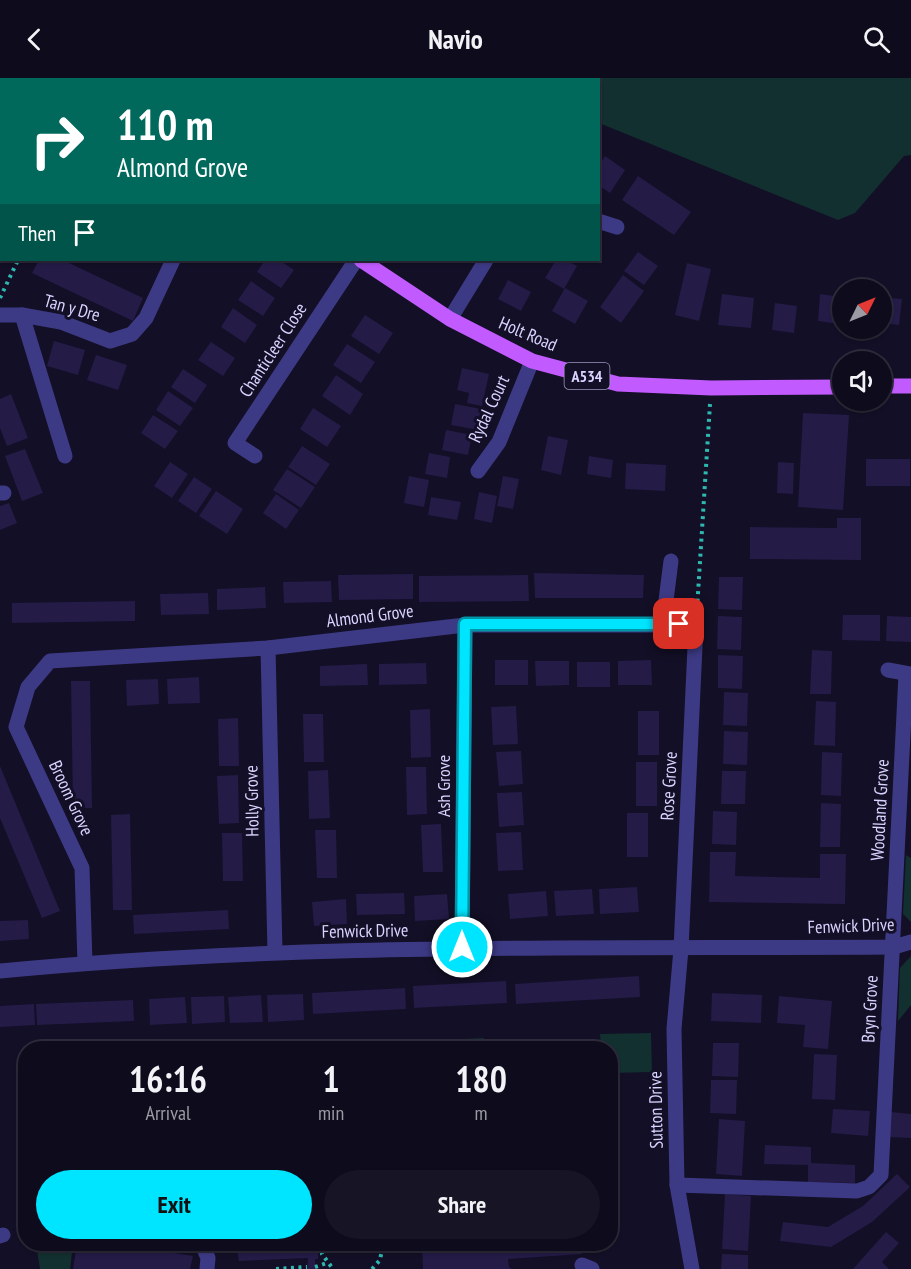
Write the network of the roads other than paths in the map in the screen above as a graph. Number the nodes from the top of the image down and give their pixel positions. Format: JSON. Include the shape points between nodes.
{"nodes":[{"id":1,"x":600,"y":221,"type":"edge"},
{"id":2,"x":617,"y":227,"type":"dead end"},
{"id":3,"x":172,"y":261,"type":"edge"},
{"id":4,"x":355,"y":261,"type":"edge"},
{"id":5,"x":363,"y":261,"type":"edge"},
{"id":6,"x":485,"y":261,"type":"edge"},
{"id":7,"x":0,"y":315,"type":"edge"},
{"id":8,"x":22,"y":315,"type":"junction"},
{"id":9,"x":450,"y":319,"type":"junction"},
{"id":10,"x":532,"y":361,"type":"junction"},
{"id":11,"x":892,"y":386,"type":"edge"},
{"id":12,"x":911,"y":386,"type":"edge"},
{"id":13,"x":832,"y":387,"type":"edge"},
{"id":14,"x":65,"y":456,"type":"dead end"},
{"id":15,"x":255,"y":456,"type":"dead end"},
{"id":16,"x":478,"y":471,"type":"dead end"},
{"id":17,"x":671,"y":561,"type":"dead end"},
{"id":18,"x":465,"y":624,"type":"junction"},
{"id":19,"x":663,"y":624,"type":"junction"},
{"id":20,"x":696,"y":625,"type":"joint"},
{"id":21,"x":268,"y":648,"type":"junction"},
{"id":22,"x":50,"y":661,"type":"joint"},
{"id":23,"x":888,"y":670,"type":"dead end"},
{"id":24,"x":908,"y":674,"type":"edge"},
{"id":25,"x":911,"y":942,"type":"edge"},
{"id":26,"x":462,"y":947,"type":"junction"},
{"id":27,"x":894,"y":947,"type":"junction"},
{"id":28,"x":681,"y":949,"type":"junction"},
{"id":29,"x":275,"y":952,"type":"junction"},
{"id":30,"x":86,"y":963,"type":"junction"},
{"id":31,"x":0,"y":972,"type":"edge"},
{"id":32,"x":677,"y":1185,"type":"junction"},
{"id":33,"x":206,"y":1257,"type":"edge"},
{"id":34,"x":220,"y":1269,"type":"edge"},
{"id":35,"x":692,"y":1269,"type":"edge"}],
"edges":[{"from":1,"to":2,"type":"street"},
{"from":3,"to":8,"type":"street","name":"Tan y Dre","via":[[146,318],[132,334],[111,341],[61,322]]},
{"from":4,"to":15,"type":"street","name":"Chanticleer Close","via":[[235,443]]},
{"from":5,"to":9,"type":"main road","name":"Holt Road","number":"A534"},
{"from":6,"to":9,"type":"street"},
{"from":7,"to":8,"type":"street","name":"Tan y Dre"},
{"from":8,"to":14,"type":"street","name":"Tan y Dre"},
{"from":9,"to":10,"type":"main road","name":"Holt Road","number":"A534"},
{"from":10,"to":13,"type":"main road","name":"Holt Road","number":"A534","via":[[618,384]]},
{"from":10,"to":16,"type":"street","name":"Rydal Court","via":[[499,442]]},
{"from":11,"to":12,"type":"main road"},
{"from":17,"to":19,"type":"street"},
{"from":18,"to":19,"type":"street","name":"Almond Grove"},
{"from":18,"to":21,"type":"street","name":"Almond Grove"},
{"from":18,"to":26,"type":"street","name":"Ash Grove"},
{"from":19,"to":20,"type":"street","name":"Almond Grove"},
{"from":20,"to":28,"type":"street","name":"Rose Grove"},
{"from":21,"to":22,"type":"street","name":"Almond Grove"},
{"from":21,"to":29,"type":"street","name":"Holly Grove"},
{"from":22,"to":30,"type":"street","name":"Broom Grove","via":[[28,687],[16,727],[82,868]]},
{"from":23,"to":24,"type":"street","name":"Woodland Grove"},
{"from":24,"to":27,"type":"street","name":"Woodland Grove"},
{"from":25,"to":27,"type":"street","name":"Fenwick Drive"},
{"from":26,"to":28,"type":"street","name":"Fenwick Drive"},
{"from":26,"to":29,"type":"street","name":"Fenwick Drive"},
{"from":27,"to":28,"type":"street","name":"Fenwick Drive"},
{"from":27,"to":32,"type":"street","name":"Bryn Grove","via":[[881,1175],[869,1187],[857,1191]]},
{"from":28,"to":32,"type":"street","name":"Sutton Drive","via":[[674,1029]]},
{"from":29,"to":30,"type":"street","name":"Fenwick Drive"},
{"from":30,"to":31,"type":"street","name":"Fenwick Drive"},
{"from":32,"to":35,"type":"street","name":"Sutton Drive"},
{"from":33,"to":34,"type":"street"}]}
